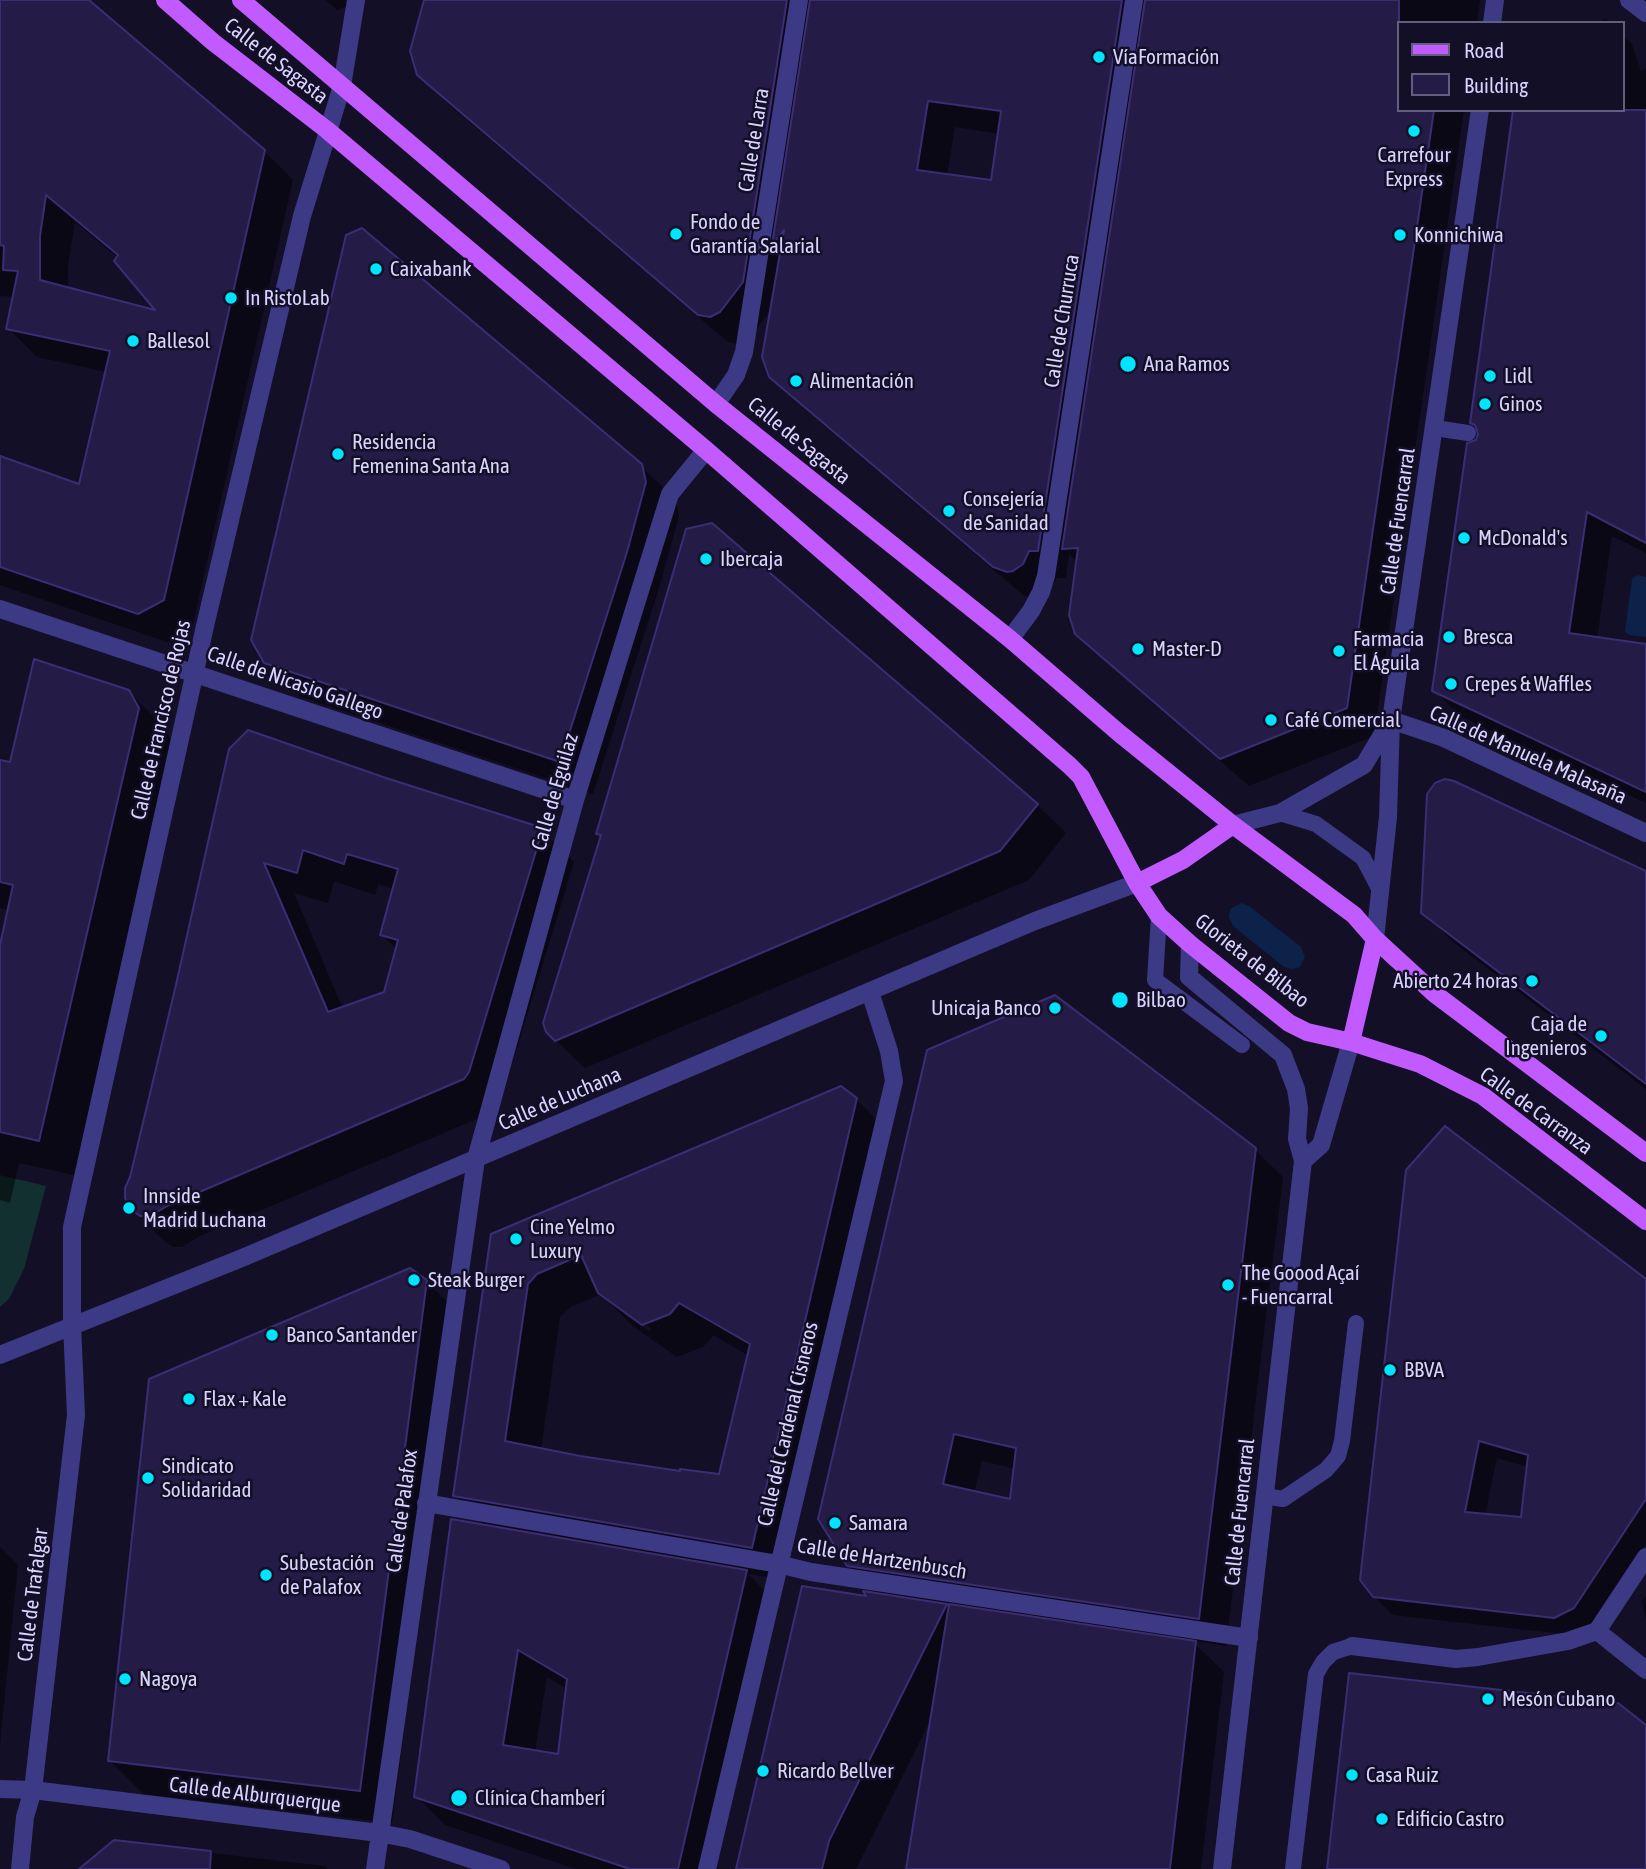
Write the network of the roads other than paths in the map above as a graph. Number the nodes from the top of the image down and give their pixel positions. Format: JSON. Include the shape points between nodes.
{"nodes":[{"id":1,"x":165,"y":0,"type":"edge"},
{"id":2,"x":240,"y":0,"type":"edge"},
{"id":3,"x":356,"y":0,"type":"edge"},
{"id":4,"x":799,"y":0,"type":"edge"},
{"id":5,"x":1134,"y":0,"type":"edge"},
{"id":6,"x":1495,"y":0,"type":"edge"},
{"id":7,"x":1629,"y":0,"type":"edge"},
{"id":8,"x":1646,"y":13,"type":"edge"},
{"id":9,"x":1492,"y":21,"type":"edge"},
{"id":10,"x":342,"y":86,"type":"junction"},
{"id":11,"x":1479,"y":112,"type":"edge"},
{"id":12,"x":327,"y":130,"type":"junction"},
{"id":13,"x":716,"y":404,"type":"junction"},
{"id":14,"x":1435,"y":428,"type":"junction"},
{"id":15,"x":1468,"y":433,"type":"dead end"},
{"id":16,"x":706,"y":450,"type":"junction"},
{"id":17,"x":0,"y":609,"type":"edge"},
{"id":18,"x":1010,"y":639,"type":"junction"},
{"id":19,"x":194,"y":673,"type":"junction"},
{"id":20,"x":1391,"y":720,"type":"junction"},
{"id":21,"x":575,"y":800,"type":"junction"},
{"id":22,"x":1280,"y":813,"type":"junction"},
{"id":23,"x":1233,"y":825,"type":"junction"},
{"id":24,"x":1646,"y":833,"type":"edge"},
{"id":25,"x":1137,"y":883,"type":"junction"},
{"id":26,"x":1381,"y":892,"type":"junction"},
{"id":27,"x":1159,"y":916,"type":"junction"},
{"id":28,"x":1375,"y":939,"type":"junction"},
{"id":29,"x":1191,"y":944,"type":"junction"},
{"id":30,"x":870,"y":992,"type":"junction"},
{"id":31,"x":1351,"y":1042,"type":"junction"},
{"id":32,"x":1242,"y":1045,"type":"dead end"},
{"id":33,"x":1646,"y":1153,"type":"edge"},
{"id":34,"x":476,"y":1159,"type":"junction"},
{"id":35,"x":1303,"y":1161,"type":"junction"},
{"id":36,"x":1646,"y":1221,"type":"edge"},
{"id":37,"x":1356,"y":1323,"type":"dead end"},
{"id":38,"x":72,"y":1325,"type":"junction"},
{"id":39,"x":0,"y":1355,"type":"edge"},
{"id":40,"x":1265,"y":1496,"type":"junction"},
{"id":41,"x":426,"y":1503,"type":"junction"},
{"id":42,"x":1646,"y":1556,"type":"edge"},
{"id":43,"x":778,"y":1564,"type":"junction"},
{"id":44,"x":1597,"y":1631,"type":"junction"},
{"id":45,"x":1249,"y":1638,"type":"junction"},
{"id":46,"x":1352,"y":1646,"type":"joint"},
{"id":47,"x":1646,"y":1670,"type":"edge"},
{"id":48,"x":0,"y":1789,"type":"edge"},
{"id":49,"x":33,"y":1790,"type":"junction"},
{"id":50,"x":379,"y":1833,"type":"junction"},
{"id":51,"x":20,"y":1869,"type":"edge"},
{"id":52,"x":375,"y":1869,"type":"edge"},
{"id":53,"x":501,"y":1869,"type":"edge"},
{"id":54,"x":706,"y":1869,"type":"edge"},
{"id":55,"x":1222,"y":1869,"type":"edge"},
{"id":56,"x":1293,"y":1869,"type":"edge"}],
"edges":[{"from":1,"to":12,"type":"main road","name":"Calle de Sagasta"},
{"from":2,"to":10,"type":"main road","name":"Calle de Sagasta"},
{"from":3,"to":10,"type":"street"},
{"from":4,"to":13,"type":"street","name":"Calle de Larra","via":[[744,352],[736,375]]},
{"from":5,"to":18,"type":"street","name":"Calle de Churruca","via":[[1046,576],[1031,611]]},
{"from":6,"to":9,"type":"street"},
{"from":7,"to":8,"type":"street"},
{"from":10,"to":12,"type":"street","name":"Calle de Sagasta"},
{"from":10,"to":13,"type":"main road","name":"Calle de Sagasta"},
{"from":11,"to":14,"type":"street","name":"Calle de Fuencarral"},
{"from":12,"to":16,"type":"main road","name":"Calle de Sagasta"},
{"from":12,"to":19,"type":"street","name":"Calle de Francisco de Rojas","via":[[302,216]]},
{"from":13,"to":18,"type":"main road","name":"Calle de Sagasta"},
{"from":14,"to":15,"type":"lane"},
{"from":14,"to":20,"type":"street","name":"Calle de Fuencarral"},
{"from":16,"to":21,"type":"street","name":"Calle de Eguilaz","via":[[670,494]]},
{"from":16,"to":25,"type":"main road","name":"Calle de Sagasta","via":[[1081,777]]},
{"from":17,"to":19,"type":"street","name":"Calle de Nicasio Gallego"},
{"from":18,"to":23,"type":"main road","name":"Calle de Sagasta"},
{"from":19,"to":21,"type":"street","name":"Calle de Nicasio Gallego"},
{"from":19,"to":38,"type":"street","name":"Calle de Francisco de Rojas","via":[[72,1227]]},
{"from":20,"to":22,"type":"street","via":[[1364,765]]},
{"from":20,"to":24,"type":"street","name":"Calle de Manuela Malasaña","via":[[1444,738]]},
{"from":20,"to":26,"type":"street","name":"Calle de Fuencarral"},
{"from":21,"to":34,"type":"street","name":"Calle de Eguilaz"},
{"from":22,"to":23,"type":"street"},
{"from":22,"to":26,"type":"lane","via":[[1316,824],[1363,859]]},
{"from":23,"to":25,"type":"main road","via":[[1183,860]]},
{"from":23,"to":28,"type":"main road","via":[[1354,915]]},
{"from":25,"to":27,"type":"main road","name":"Glorieta de Bilbao"},
{"from":25,"to":30,"type":"street","name":"Calle de Luchana"},
{"from":26,"to":28,"type":"street","name":"Calle de Fuencarral"},
{"from":27,"to":29,"type":"main road","name":"Glorieta de Bilbao"},
{"from":27,"to":32,"type":"lane","via":[[1155,980]]},
{"from":28,"to":31,"type":"main road"},
{"from":28,"to":33,"type":"main road","name":"Calle de Carranza","via":[[1436,994]]},
{"from":29,"to":31,"type":"main road","name":"Glorieta de Bilbao","via":[[1289,1023]]},
{"from":29,"to":35,"type":"street","name":"Calle de Fuencarral","via":[[1189,978],[1283,1055],[1296,1089],[1297,1139]]},
{"from":30,"to":34,"type":"street","name":"Calle de Luchana"},
{"from":30,"to":43,"type":"street","name":"Calle del Cardenal Cisneros","via":[[894,1081]]},
{"from":31,"to":35,"type":"street","via":[[1321,1145]]},
{"from":31,"to":36,"type":"main road","name":"Calle de Carranza","via":[[1420,1064],[1483,1096]]},
{"from":34,"to":38,"type":"street","name":"Calle de Luchana"},
{"from":34,"to":41,"type":"street","name":"Calle de Palafox"},
{"from":35,"to":40,"type":"street","name":"Calle de Fuencarral"},
{"from":37,"to":40,"type":"lane","via":[[1338,1456],[1326,1470],[1283,1499]]},
{"from":38,"to":39,"type":"street","name":"Calle de Luchana"},
{"from":38,"to":49,"type":"street","name":"Calle de Trafalgar","via":[[76,1415]]},
{"from":40,"to":45,"type":"street","name":"Calle de Fuencarral"},
{"from":41,"to":43,"type":"street","name":"Calle de Hartzenbusch"},
{"from":41,"to":50,"type":"street","name":"Calle de Palafox"},
{"from":42,"to":44,"type":"street"},
{"from":43,"to":45,"type":"street","name":"Calle de Hartzenbusch"},
{"from":43,"to":54,"type":"street","name":"Calle del Cardenal Cisneros"},
{"from":44,"to":46,"type":"street","via":[[1568,1641],[1456,1659]]},
{"from":44,"to":47,"type":"street"},
{"from":45,"to":55,"type":"street","name":"Calle de Fuencarral"},
{"from":46,"to":56,"type":"lane","via":[[1333,1652],[1316,1674]]},
{"from":48,"to":49,"type":"street","name":"Calle de Alburquerque"},
{"from":49,"to":50,"type":"street","name":"Calle de Alburquerque"},
{"from":49,"to":51,"type":"street","name":"Calle de Trafalgar","via":[[25,1817]]},
{"from":50,"to":52,"type":"street","name":"Calle de Palafox"},
{"from":50,"to":53,"type":"street","name":"Calle de Alburquerque"}]}
